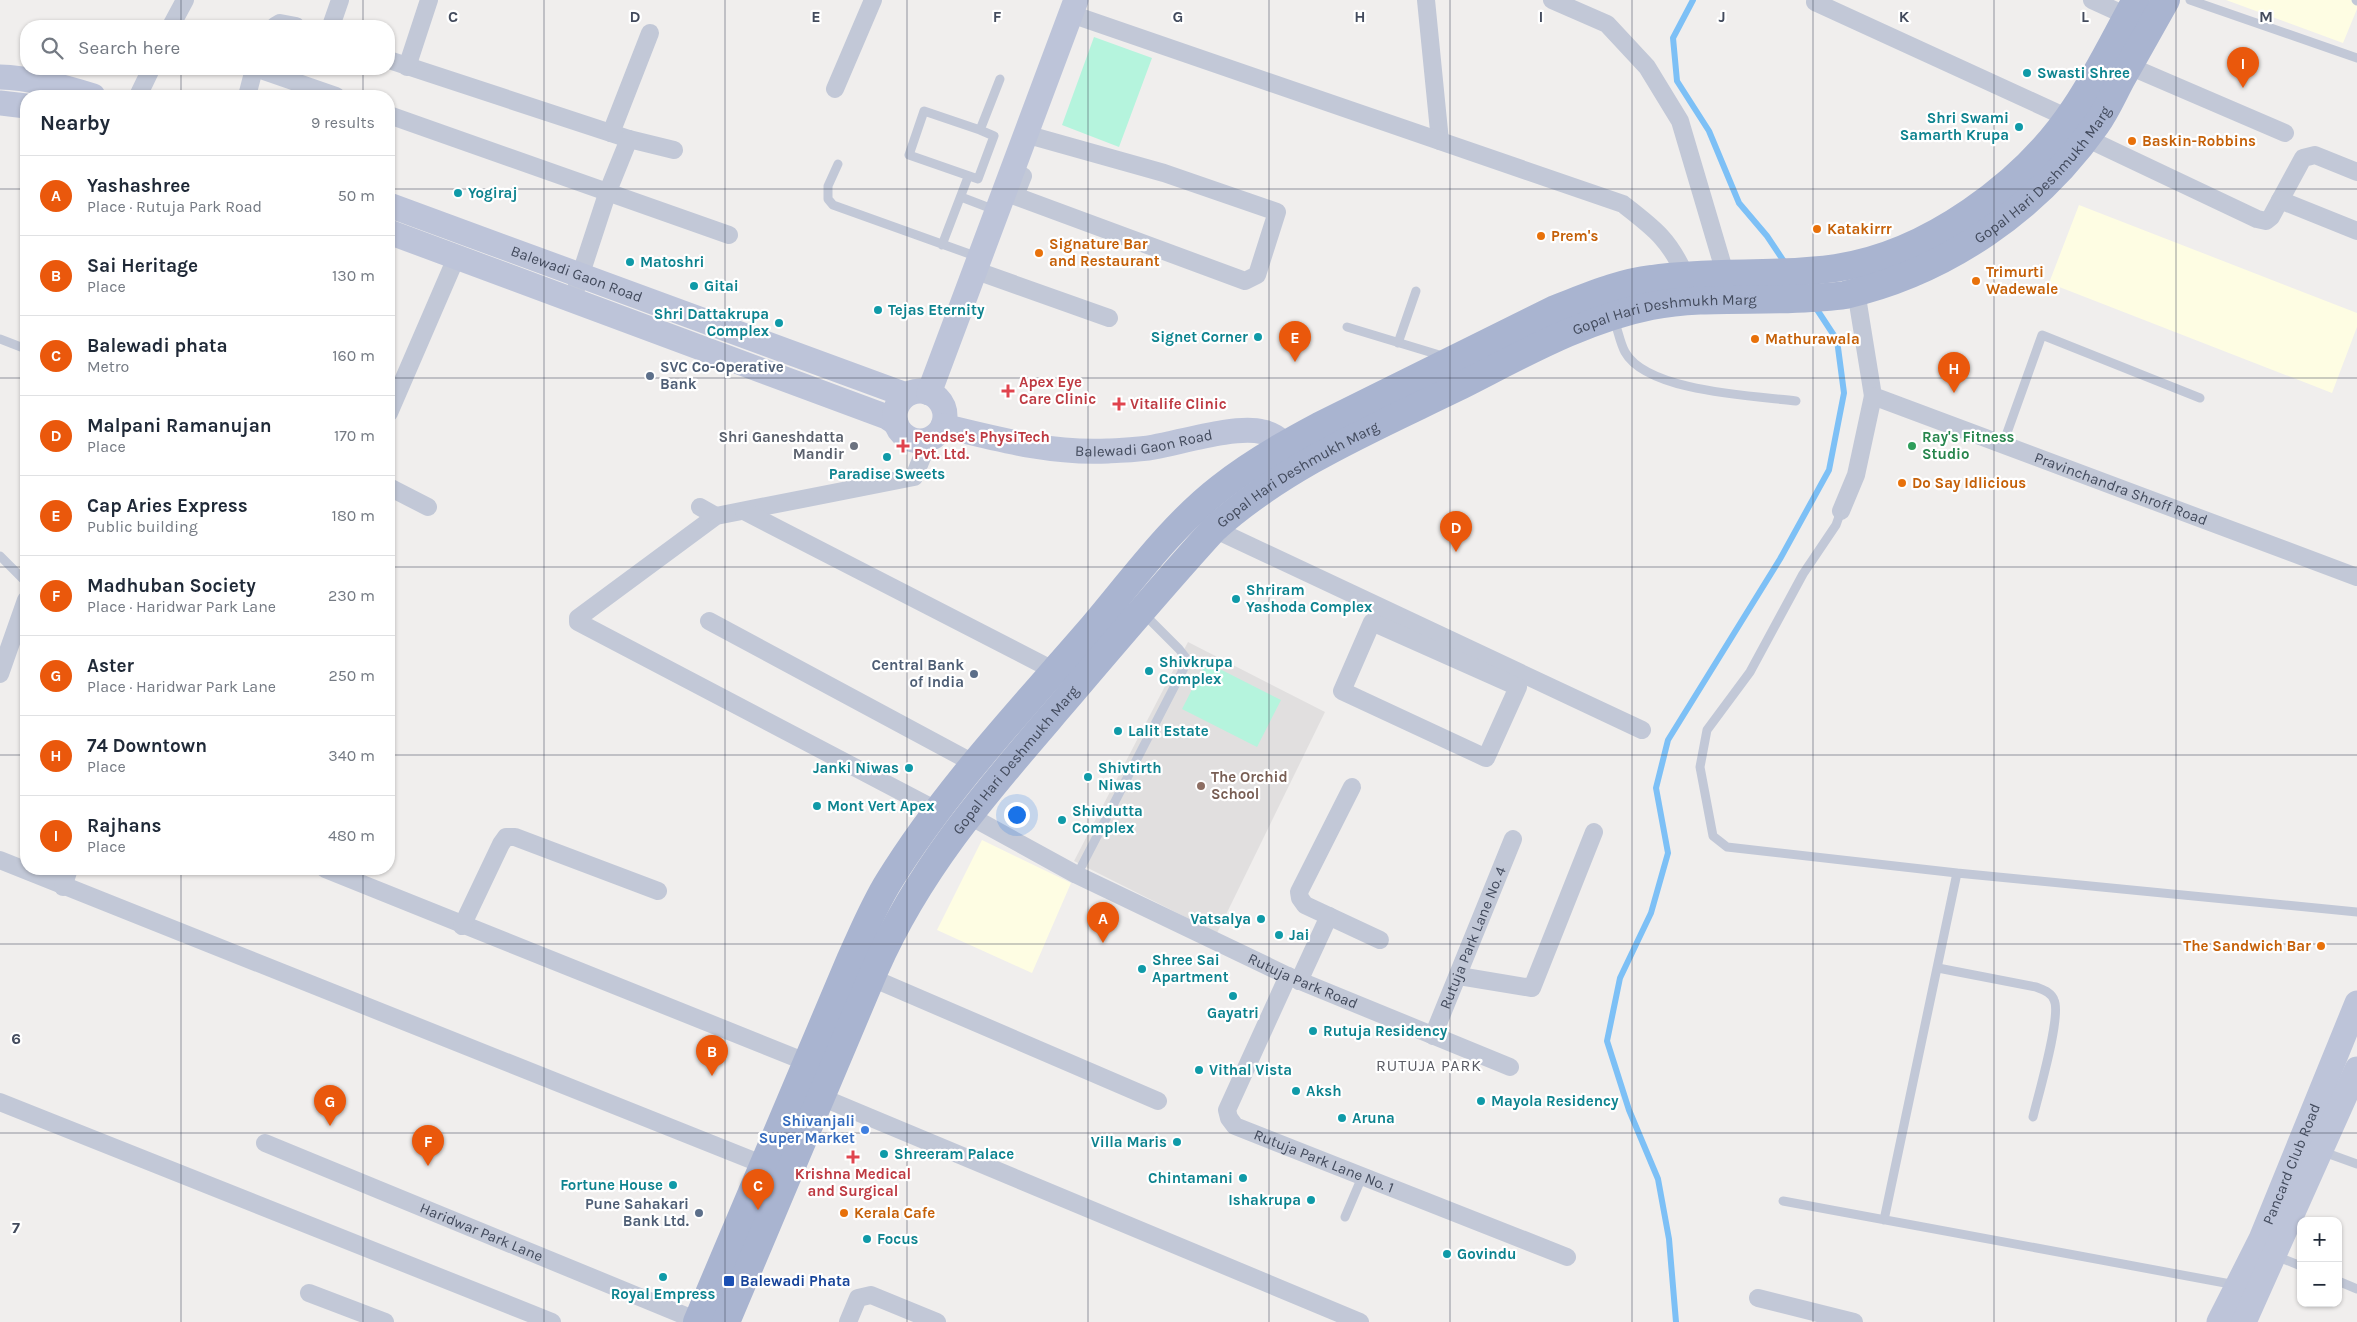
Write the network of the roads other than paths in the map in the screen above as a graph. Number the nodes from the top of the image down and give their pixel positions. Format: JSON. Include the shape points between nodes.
{"nodes":[{"id":1,"x":185,"y":0,"type":"edge"},
{"id":2,"x":340,"y":0,"type":"edge"},
{"id":3,"x":429,"y":0,"type":"edge"},
{"id":4,"x":873,"y":0,"type":"edge"},
{"id":5,"x":1426,"y":0,"type":"edge"},
{"id":6,"x":1552,"y":0,"type":"edge"},
{"id":7,"x":2092,"y":0,"type":"edge"},
{"id":8,"x":2166,"y":0,"type":"edge"},
{"id":9,"x":2190,"y":0,"type":"edge"},
{"id":10,"x":1814,"y":2,"type":"dead end"},
{"id":11,"x":1074,"y":7,"type":"edge"},
{"id":12,"x":2132,"y":8,"type":"edge"},
{"id":13,"x":174,"y":20,"type":"edge"},
{"id":14,"x":333,"y":20,"type":"edge"},
{"id":15,"x":650,"y":33,"type":"dead end"},
{"id":16,"x":2357,"y":58,"type":"edge"},
{"id":17,"x":395,"y":62,"type":"edge"},
{"id":18,"x":2129,"y":66,"type":"junction"},
{"id":19,"x":407,"y":67,"type":"junction"},
{"id":20,"x":148,"y":75,"type":"edge"},
{"id":21,"x":254,"y":75,"type":"edge"},
{"id":22,"x":274,"y":75,"type":"edge"},
{"id":23,"x":0,"y":77,"type":"edge"},
{"id":24,"x":1000,"y":79,"type":"dead end"},
{"id":25,"x":73,"y":90,"type":"edge"},
{"id":26,"x":141,"y":90,"type":"edge"},
{"id":27,"x":249,"y":90,"type":"edge"},
{"id":28,"x":318,"y":90,"type":"edge"},
{"id":29,"x":835,"y":90,"type":"dead end"},
{"id":30,"x":0,"y":104,"type":"edge"},
{"id":31,"x":20,"y":106,"type":"edge"},
{"id":32,"x":395,"y":117,"type":"edge"},
{"id":33,"x":2068,"y":118,"type":"junction"},
{"id":34,"x":980,"y":130,"type":"junction"},
{"id":35,"x":611,"y":133,"type":"junction"},
{"id":36,"x":2285,"y":133,"type":"dead end"},
{"id":37,"x":1031,"y":136,"type":"junction"},
{"id":38,"x":2086,"y":138,"type":"junction"},
{"id":39,"x":629,"y":139,"type":"junction"},
{"id":40,"x":1440,"y":141,"type":"junction"},
{"id":41,"x":674,"y":150,"type":"dead end"},
{"id":42,"x":838,"y":164,"type":"dead end"},
{"id":43,"x":2357,"y":172,"type":"edge"},
{"id":44,"x":968,"y":177,"type":"junction"},
{"id":45,"x":608,"y":191,"type":"junction"},
{"id":46,"x":961,"y":197,"type":"junction"},
{"id":47,"x":2280,"y":200,"type":"junction"},
{"id":48,"x":395,"y":206,"type":"edge"},
{"id":49,"x":996,"y":210,"type":"junction"},
{"id":50,"x":2357,"y":231,"type":"edge"},
{"id":51,"x":395,"y":234,"type":"edge"},
{"id":52,"x":729,"y":235,"type":"dead end"},
{"id":53,"x":942,"y":244,"type":"junction"},
{"id":54,"x":456,"y":258,"type":"junction"},
{"id":55,"x":976,"y":264,"type":"junction"},
{"id":56,"x":1725,"y":273,"type":"junction"},
{"id":57,"x":1685,"y":275,"type":"junction"},
{"id":58,"x":582,"y":276,"type":"junction"},
{"id":59,"x":1416,"y":291,"type":"dead end"},
{"id":60,"x":1850,"y":293,"type":"junction"},
{"id":61,"x":572,"y":301,"type":"junction"},
{"id":62,"x":1613,"y":316,"type":"junction"},
{"id":63,"x":1109,"y":318,"type":"dead end"},
{"id":64,"x":1347,"y":327,"type":"dead end"},
{"id":65,"x":0,"y":339,"type":"edge"},
{"id":66,"x":1398,"y":343,"type":"junction"},
{"id":67,"x":20,"y":347,"type":"edge"},
{"id":68,"x":1453,"y":359,"type":"junction"},
{"id":69,"x":918,"y":394,"type":"junction"},
{"id":70,"x":1873,"y":396,"type":"junction"},
{"id":71,"x":2200,"y":398,"type":"dead end"},
{"id":72,"x":395,"y":399,"type":"edge"},
{"id":73,"x":1796,"y":401,"type":"dead end"},
{"id":74,"x":896,"y":423,"type":"junction"},
{"id":75,"x":936,"y":433,"type":"junction"},
{"id":76,"x":1286,"y":444,"type":"junction"},
{"id":77,"x":2003,"y":444,"type":"junction"},
{"id":78,"x":1299,"y":467,"type":"junction"},
{"id":79,"x":1228,"y":482,"type":"junction"},
{"id":80,"x":395,"y":490,"type":"edge"},
{"id":81,"x":1248,"y":500,"type":"junction"},
{"id":82,"x":428,"y":507,"type":"dead end"},
{"id":83,"x":700,"y":507,"type":"dead end"},
{"id":84,"x":744,"y":511,"type":"junction"},
{"id":85,"x":1841,"y":511,"type":"joint"},
{"id":86,"x":716,"y":516,"type":"junction"},
{"id":87,"x":1214,"y":529,"type":"junction"},
{"id":88,"x":0,"y":556,"type":"edge"},
{"id":89,"x":20,"y":576,"type":"edge"},
{"id":90,"x":2357,"y":576,"type":"edge"},
{"id":91,"x":1141,"y":611,"type":"junction"},
{"id":92,"x":20,"y":617,"type":"edge"},
{"id":93,"x":709,"y":621,"type":"dead end"},
{"id":94,"x":1436,"y":642,"type":"junction"},
{"id":95,"x":1054,"y":671,"type":"junction"},
{"id":96,"x":0,"y":674,"type":"edge"},
{"id":97,"x":1642,"y":730,"type":"dead end"},
{"id":98,"x":975,"y":764,"type":"junction"},
{"id":99,"x":1352,"y":787,"type":"dead end"},
{"id":100,"x":938,"y":811,"type":"junction"},
{"id":101,"x":968,"y":815,"type":"junction"},
{"id":102,"x":1594,"y":832,"type":"dead end"},
{"id":103,"x":1513,"y":839,"type":"dead end"},
{"id":104,"x":0,"y":860,"type":"edge"},
{"id":105,"x":20,"y":869,"type":"edge"},
{"id":106,"x":1958,"y":873,"type":"junction"},
{"id":107,"x":35,"y":875,"type":"edge"},
{"id":108,"x":67,"y":875,"type":"edge"},
{"id":109,"x":339,"y":875,"type":"edge"},
{"id":110,"x":1077,"y":875,"type":"junction"},
{"id":111,"x":63,"y":887,"type":"junction"},
{"id":112,"x":658,"y":891,"type":"dead end"},
{"id":113,"x":2357,"y":912,"type":"edge"},
{"id":114,"x":1329,"y":916,"type":"junction"},
{"id":115,"x":462,"y":926,"type":"junction"},
{"id":116,"x":1380,"y":940,"type":"dead end"},
{"id":117,"x":1938,"y":968,"type":"junction"},
{"id":118,"x":1459,"y":976,"type":"junction"},
{"id":119,"x":872,"y":978,"type":"junction"},
{"id":120,"x":1294,"y":979,"type":"junction"},
{"id":121,"x":2357,"y":1003,"type":"edge"},
{"id":122,"x":1433,"y":1036,"type":"junction"},
{"id":123,"x":806,"y":1062,"type":"junction"},
{"id":124,"x":1510,"y":1067,"type":"dead end"},
{"id":125,"x":2357,"y":1069,"type":"edge"},
{"id":126,"x":821,"y":1097,"type":"junction"},
{"id":127,"x":1158,"y":1101,"type":"dead end"},
{"id":128,"x":0,"y":1102,"type":"edge"},
{"id":129,"x":2033,"y":1117,"type":"dead end"},
{"id":130,"x":265,"y":1143,"type":"dead end"},
{"id":131,"x":2321,"y":1151,"type":"junction"},
{"id":132,"x":2357,"y":1164,"type":"edge"},
{"id":133,"x":764,"y":1165,"type":"junction"},
{"id":134,"x":1362,"y":1177,"type":"junction"},
{"id":135,"x":1783,"y":1201,"type":"dead end"},
{"id":136,"x":1345,"y":1217,"type":"dead end"},
{"id":137,"x":1884,"y":1220,"type":"junction"},
{"id":138,"x":2275,"y":1256,"type":"junction"},
{"id":139,"x":1567,"y":1257,"type":"dead end"},
{"id":140,"x":2297,"y":1264,"type":"edge"},
{"id":141,"x":2342,"y":1283,"type":"edge"},
{"id":142,"x":2238,"y":1285,"type":"junction"},
{"id":143,"x":2357,"y":1289,"type":"edge"},
{"id":144,"x":309,"y":1293,"type":"dead end"},
{"id":145,"x":1758,"y":1298,"type":"dead end"},
{"id":146,"x":698,"y":1321,"type":"edge"},
{"id":147,"x":385,"y":1322,"type":"edge"},
{"id":148,"x":552,"y":1322,"type":"edge"},
{"id":149,"x":726,"y":1322,"type":"edge"},
{"id":150,"x":848,"y":1322,"type":"edge"},
{"id":151,"x":938,"y":1322,"type":"edge"},
{"id":152,"x":1360,"y":1322,"type":"edge"},
{"id":153,"x":1854,"y":1322,"type":"edge"},
{"id":154,"x":2219,"y":1322,"type":"edge"},
{"id":155,"x":2244,"y":1322,"type":"edge"}],
"edges":[{"from":1,"to":13,"type":"street"},
{"from":2,"to":14,"type":"street"},
{"from":3,"to":19,"type":"street"},
{"from":4,"to":29,"type":"street"},
{"from":5,"to":40,"type":"street"},
{"from":6,"to":56,"type":"street","via":[[1607,24],[1647,67],[1680,122]]},
{"from":7,"to":12,"type":"street"},
{"from":8,"to":18,"type":"main road","name":"Gopal Hari Deshmukh Marg"},
{"from":9,"to":16,"type":"lane"},
{"from":10,"to":33,"type":"street"},
{"from":11,"to":37,"type":"main road"},
{"from":11,"to":40,"type":"street"},
{"from":12,"to":33,"type":"main road","name":"Gopal Hari Deshmukh Marg"},
{"from":15,"to":35,"type":"street"},
{"from":17,"to":19,"type":"street"},
{"from":18,"to":36,"type":"street"},
{"from":18,"to":38,"type":"main road","name":"Gopal Hari Deshmukh Marg"},
{"from":19,"to":35,"type":"street"},
{"from":20,"to":26,"type":"street"},
{"from":21,"to":27,"type":"street"},
{"from":22,"to":28,"type":"street"},
{"from":23,"to":25,"type":"main road","via":[[20,78]]},
{"from":24,"to":34,"type":"lane"},
{"from":30,"to":31,"type":"main road"},
{"from":32,"to":45,"type":"street"},
{"from":33,"to":56,"type":"main road","name":"Gopal Hari Deshmukh Marg","via":[[2030,164],[1977,206],[1942,230],[1893,253],[1835,268]]},
{"from":34,"to":44,"type":"lane","via":[[994,136],[978,180]]},
{"from":34,"to":44,"type":"lane","via":[[924,111],[908,154]]},
{"from":35,"to":39,"type":"street"},
{"from":37,"to":37,"type":"street","via":[[1015,196],[1245,280],[1258,275],[1277,212],[1164,173]]},
{"from":37,"to":49,"type":"main road"},
{"from":38,"to":47,"type":"street","via":[[2258,219],[2266,221],[2271,217]]},
{"from":38,"to":60,"type":"main road","name":"Gopal Hari Deshmukh Marg","via":[[2049,183],[1993,228],[1954,253],[1903,278]]},
{"from":39,"to":41,"type":"street"},
{"from":39,"to":45,"type":"street"},
{"from":40,"to":57,"type":"street","via":[[1623,204],[1653,226],[1674,251]]},
{"from":42,"to":53,"type":"lane","via":[[828,186],[828,199],[833,205]]},
{"from":43,"to":47,"type":"street","via":[[2308,155],[2303,158]]},
{"from":44,"to":46,"type":"lane"},
{"from":45,"to":52,"type":"street"},
{"from":45,"to":58,"type":"street"},
{"from":46,"to":49,"type":"lane"},
{"from":46,"to":53,"type":"lane"},
{"from":47,"to":50,"type":"street"},
{"from":48,"to":58,"type":"main road","name":"Balewadi Gaon Road"},
{"from":49,"to":55,"type":"main road"},
{"from":51,"to":54,"type":"main road","name":"Balewadi Gaon Road"},
{"from":53,"to":55,"type":"lane"},
{"from":54,"to":61,"type":"main road","name":"Balewadi Gaon Road"},
{"from":54,"to":72,"type":"street"},
{"from":55,"to":63,"type":"street"},
{"from":55,"to":69,"type":"main road"},
{"from":56,"to":57,"type":"main road","name":"Gopal Hari Deshmukh Marg"},
{"from":57,"to":68,"type":"main road","name":"Gopal Hari Deshmukh Marg","via":[[1622,285],[1593,295],[1555,309]]},
{"from":58,"to":61,"type":"street"},
{"from":58,"to":69,"type":"main road","name":"Balewadi Gaon Road"},
{"from":59,"to":66,"type":"lane"},
{"from":60,"to":62,"type":"main road","name":"Gopal Hari Deshmukh Marg","via":[[1790,299],[1687,302]]},
{"from":60,"to":70,"type":"street"},
{"from":61,"to":74,"type":"main road","name":"Balewadi Gaon Road"},
{"from":62,"to":73,"type":"lane","via":[[1626,354],[1644,371],[1696,389]]},
{"from":62,"to":78,"type":"main road","name":"Gopal Hari Deshmukh Marg","via":[[1565,334]]},
{"from":64,"to":66,"type":"lane"},
{"from":65,"to":67,"type":"lane"},
{"from":66,"to":68,"type":"lane"},
{"from":68,"to":76,"type":"main road","name":"Gopal Hari Deshmukh Marg"},
{"from":69,"to":74,"type":"main road","via":[[896,406]]},
{"from":69,"to":75,"type":"main road","via":[[938,398],[943,406],[945,417]]},
{"from":70,"to":77,"type":"street","name":"Pravinchandra Shroff Road"},
{"from":70,"to":85,"type":"street","via":[[1856,475]]},
{"from":71,"to":77,"type":"lane","via":[[2042,336]]},
{"from":74,"to":75,"type":"main road","via":[[910,440],[920,442]]},
{"from":75,"to":76,"type":"main road","name":"Balewadi Gaon Road","via":[[1032,448],[1106,452],[1151,448],[1237,431],[1261,432]]},
{"from":75,"to":84,"type":"street","via":[[914,477]]},
{"from":76,"to":78,"type":"main road"},
{"from":76,"to":79,"type":"main road","name":"Gopal Hari Deshmukh Marg"},
{"from":77,"to":90,"type":"street","name":"Pravinchandra Shroff Road"},
{"from":78,"to":81,"type":"main road","name":"Gopal Hari Deshmukh Marg"},
{"from":79,"to":81,"type":"main road"},
{"from":79,"to":95,"type":"main road","name":"Gopal Hari Deshmukh Marg","via":[[1165,542]]},
{"from":80,"to":82,"type":"street"},
{"from":81,"to":87,"type":"main road","name":"Gopal Hari Deshmukh Marg"},
{"from":83,"to":86,"type":"street"},
{"from":84,"to":86,"type":"street"},
{"from":84,"to":95,"type":"street"},
{"from":85,"to":106,"type":"lane","via":[[1836,525],[1803,574],[1750,672],[1707,730],[1700,767],[1712,836],[1727,847]]},
{"from":86,"to":100,"type":"street","via":[[578,618],[578,622]]},
{"from":87,"to":91,"type":"main road","name":"Gopal Hari Deshmukh Marg"},
{"from":87,"to":94,"type":"street"},
{"from":88,"to":89,"type":"lane"},
{"from":91,"to":101,"type":"main road","name":"Gopal Hari Deshmukh Marg"},
{"from":91,"to":110,"type":"lane","via":[[1179,648],[1186,658],[1185,666]]},
{"from":92,"to":96,"type":"street"},
{"from":93,"to":98,"type":"street"},
{"from":94,"to":94,"type":"street","via":[[1518,687],[1486,758],[1342,691],[1372,622]]},
{"from":94,"to":97,"type":"street"},
{"from":95,"to":98,"type":"main road","name":"Gopal Hari Deshmukh Marg"},
{"from":98,"to":100,"type":"main road","name":"Gopal Hari Deshmukh Marg"},
{"from":99,"to":114,"type":"street","via":[[1299,892],[1305,905]]},
{"from":100,"to":123,"type":"main road","name":"Gopal Hari Deshmukh Marg","via":[[890,880],[870,916]]},
{"from":101,"to":110,"type":"street","name":"Rutuja Park Road"},
{"from":101,"to":119,"type":"main road","name":"Gopal Hari Deshmukh Marg","via":[[913,894],[893,928]]},
{"from":102,"to":118,"type":"street","via":[[1532,988]]},
{"from":103,"to":118,"type":"street","name":"Rutuja Park Lane No. 4"},
{"from":104,"to":105,"type":"street"},
{"from":106,"to":113,"type":"lane"},
{"from":106,"to":117,"type":"lane"},
{"from":107,"to":111,"type":"street"},
{"from":108,"to":111,"type":"street"},
{"from":109,"to":115,"type":"street"},
{"from":110,"to":120,"type":"street","name":"Rutuja Park Road"},
{"from":111,"to":133,"type":"street"},
{"from":112,"to":115,"type":"street","via":[[514,837],[506,837]]},
{"from":114,"to":116,"type":"street"},
{"from":114,"to":120,"type":"street","name":"Rutuja Park Lane No. 1"},
{"from":115,"to":123,"type":"street"},
{"from":117,"to":129,"type":"lane","via":[[2036,987],[2048,992],[2055,1000],[2055,1023]]},
{"from":117,"to":137,"type":"lane"},
{"from":118,"to":122,"type":"street","name":"Rutuja Park Lane No. 4"},
{"from":119,"to":126,"type":"main road","name":"Gopal Hari Deshmukh Marg"},
{"from":119,"to":127,"type":"street"},
{"from":120,"to":122,"type":"street","name":"Rutuja Park Road"},
{"from":120,"to":134,"type":"street","name":"Rutuja Park Lane No. 1","via":[[1227,1110],[1229,1118],[1235,1126]]},
{"from":121,"to":142,"type":"main road","name":"Pancard Club Road","via":[[2261,1239]]},
{"from":122,"to":124,"type":"street","name":"Rutuja Park Road"},
{"from":123,"to":133,"type":"main road","name":"Gopal Hari Deshmukh Marg"},
{"from":125,"to":131,"type":"main road","name":"Pancard Club Road"},
{"from":126,"to":149,"type":"main road","name":"Gopal Hari Deshmukh Marg"},
{"from":126,"to":152,"type":"street"},
{"from":128,"to":148,"type":"street"},
{"from":130,"to":146,"type":"street","name":"Haridwar Park Lane"},
{"from":131,"to":132,"type":"lane"},
{"from":131,"to":138,"type":"main road","name":"Pancard Club Road"},
{"from":133,"to":146,"type":"main road","name":"Gopal Hari Deshmukh Marg"},
{"from":134,"to":136,"type":"lane"},
{"from":134,"to":139,"type":"street","name":"Rutuja Park Lane No. 1"},
{"from":135,"to":137,"type":"lane"},
{"from":137,"to":142,"type":"lane"},
{"from":138,"to":140,"type":"lane"},
{"from":138,"to":155,"type":"main road","name":"Pancard Club Road"},
{"from":141,"to":143,"type":"lane"},
{"from":142,"to":154,"type":"main road","name":"Pancard Club Road"},
{"from":144,"to":147,"type":"street"},
{"from":145,"to":153,"type":"street"},
{"from":150,"to":151,"type":"street","via":[[858,1298],[871,1295]]}]}
